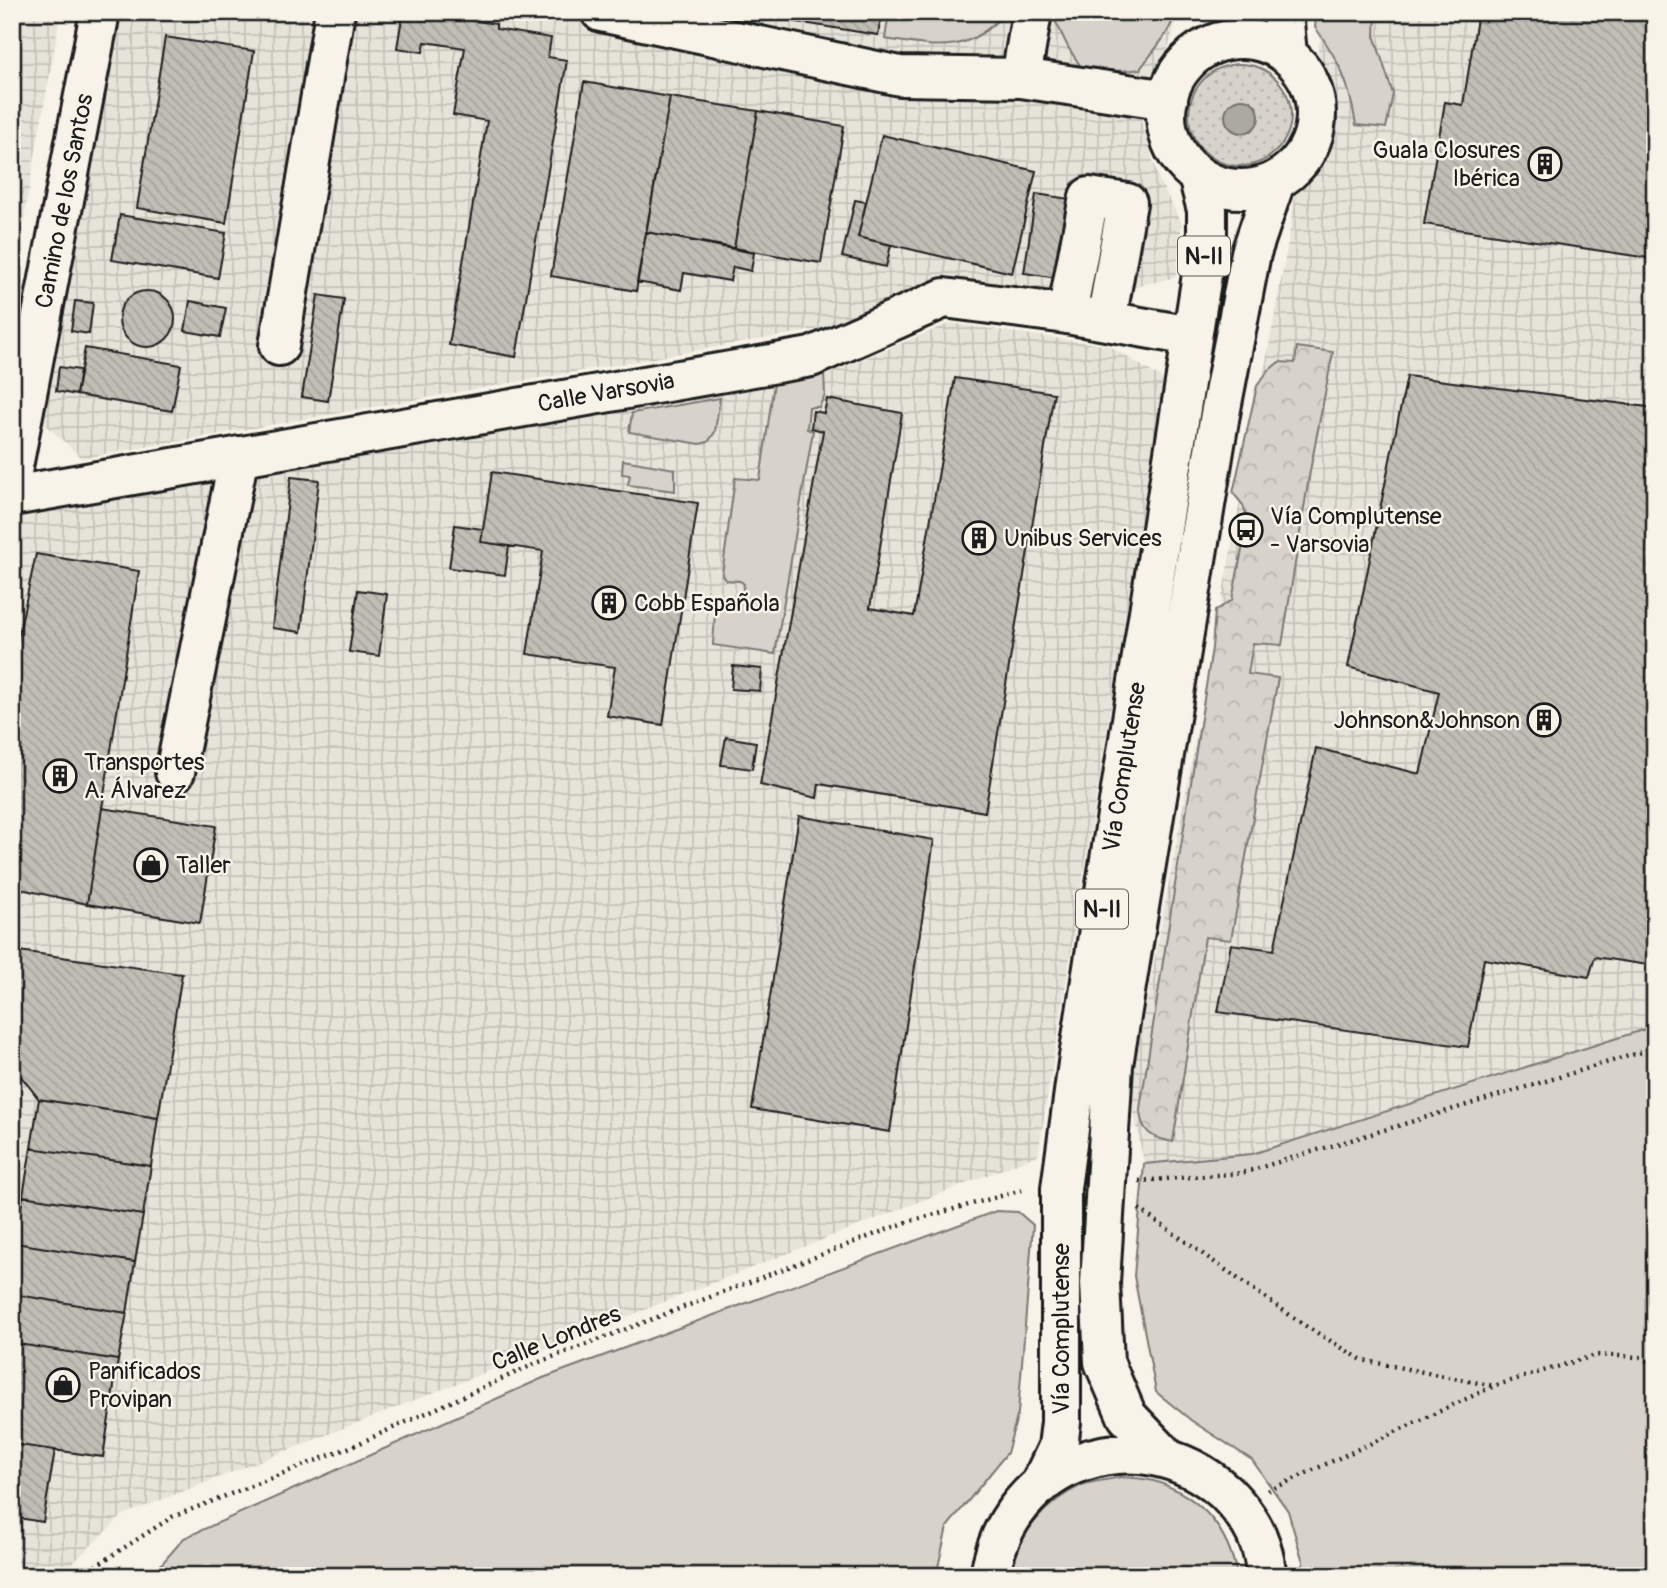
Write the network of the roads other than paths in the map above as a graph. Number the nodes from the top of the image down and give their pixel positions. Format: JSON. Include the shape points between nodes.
{"nodes":[{"id":1,"x":100,"y":12,"type":"edge"},
{"id":2,"x":335,"y":12,"type":"edge"},
{"id":3,"x":601,"y":12,"type":"edge"},
{"id":4,"x":1032,"y":12,"type":"edge"},
{"id":5,"x":1228,"y":12,"type":"edge"},
{"id":6,"x":1283,"y":12,"type":"edge"},
{"id":7,"x":1200,"y":51,"type":"junction"},
{"id":8,"x":1287,"y":54,"type":"junction"},
{"id":9,"x":1021,"y":78,"type":"junction"},
{"id":10,"x":1168,"y":100,"type":"junction"},
{"id":11,"x":1198,"y":176,"type":"junction"},
{"id":12,"x":1275,"y":182,"type":"junction"},
{"id":13,"x":1068,"y":314,"type":"junction"},
{"id":14,"x":1106,"y":321,"type":"junction"},
{"id":15,"x":1191,"y":336,"type":"junction"},
{"id":16,"x":279,"y":346,"type":"dead end"},
{"id":17,"x":239,"y":456,"type":"junction"},
{"id":18,"x":12,"y":472,"type":"edge"},
{"id":19,"x":12,"y":496,"type":"edge"},
{"id":20,"x":175,"y":772,"type":"dead end"},
{"id":21,"x":1166,"y":1457,"type":"junction"},
{"id":22,"x":1041,"y":1483,"type":"junction"},
{"id":23,"x":990,"y":1576,"type":"edge"},
{"id":24,"x":1266,"y":1576,"type":"edge"}],
"edges":[{"from":1,"to":18,"type":"main road","name":"Camino de los Santos"},
{"from":2,"to":16,"type":"main road"},
{"from":3,"to":9,"type":"main road","via":[[900,76]]},
{"from":4,"to":9,"type":"main road"},
{"from":5,"to":7,"type":"main road","number":"N-II"},
{"from":6,"to":8,"type":"main road"},
{"from":7,"to":8,"type":"main road","number":"N-II","via":[[1244,39]]},
{"from":7,"to":10,"type":"main road","number":"N-II","via":[[1182,68]]},
{"from":8,"to":12,"type":"main road","number":"N-II","via":[[1305,72],[1315,96],[1317,121],[1310,146],[1296,167]]},
{"from":9,"to":10,"type":"main road"},
{"from":10,"to":11,"type":"main road","number":"N-II","via":[[1169,137],[1180,159]]},
{"from":11,"to":12,"type":"main road","number":"N-II","via":[[1235,190]]},
{"from":11,"to":15,"type":"main road","name":"Vía Complutense","number":"N-II","via":[[1207,210],[1206,243]]},
{"from":12,"to":21,"type":"main road","name":"Vía Complutense","number":"N-II","via":[[1251,253],[1222,402],[1113,1065],[1100,1283],[1104,1362],[1127,1416]]},
{"from":13,"to":14,"type":"main road","name":"Calle Varsovia"},
{"from":13,"to":14,"type":"main road","via":[[1089,197],[1127,203]]},
{"from":13,"to":17,"type":"main road","name":"Calle Varsovia","via":[[944,298],[811,357]]},
{"from":14,"to":15,"type":"main road","name":"Calle Varsovia"},
{"from":15,"to":22,"type":"main road","name":"Vía Complutense","number":"N-II","via":[[1078,1063],[1062,1188],[1061,1422],[1058,1447]]},
{"from":17,"to":19,"type":"main road","name":"Calle Varsovia"},
{"from":17,"to":20,"type":"main road"},
{"from":21,"to":22,"type":"main road","via":[[1122,1452],[1079,1461]]},
{"from":21,"to":24,"type":"main road","via":[[1206,1475],[1239,1505],[1260,1544]]},
{"from":22,"to":23,"type":"main road","via":[[1019,1504],[1003,1530]]}]}
